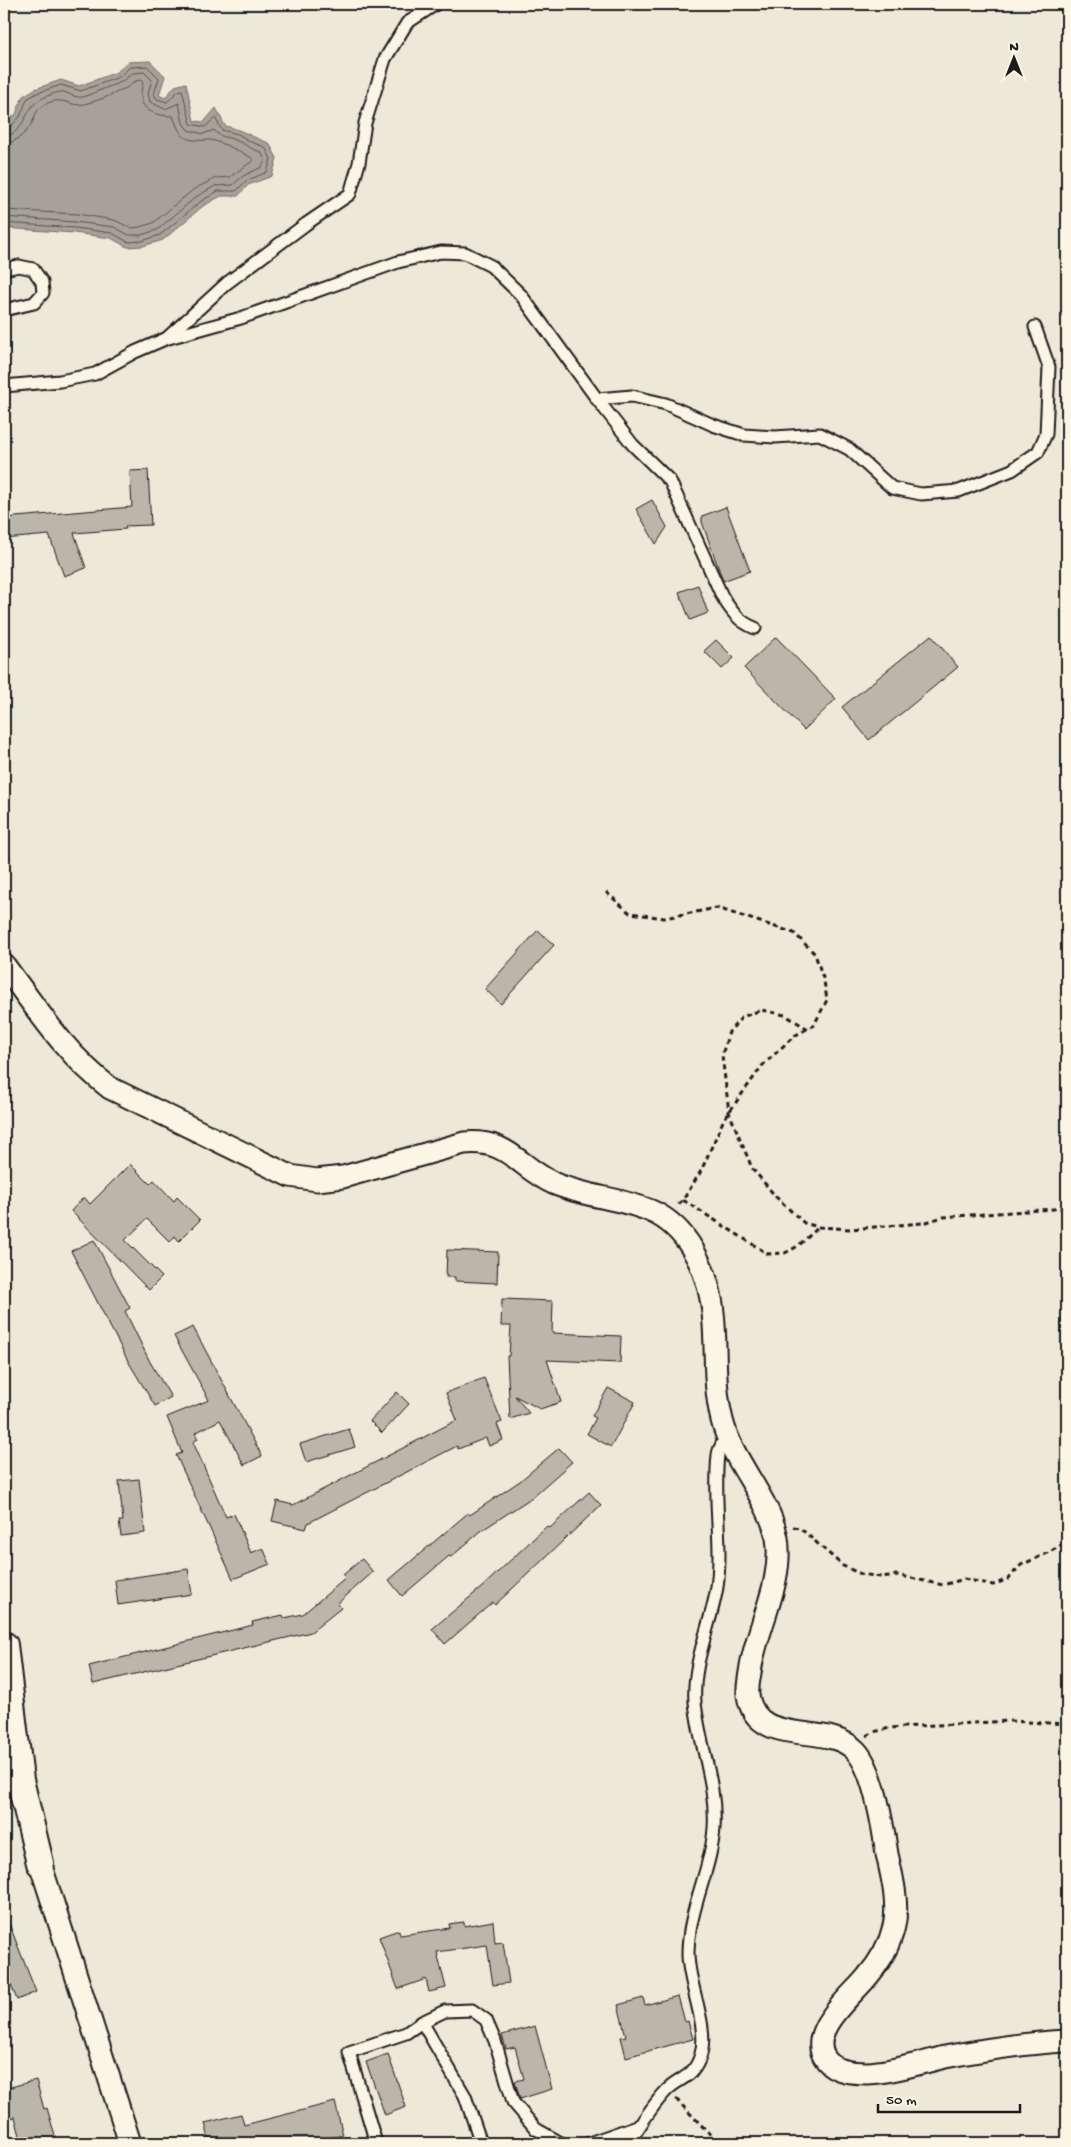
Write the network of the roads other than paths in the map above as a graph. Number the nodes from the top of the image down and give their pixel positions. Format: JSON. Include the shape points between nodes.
{"nodes":[{"id":1,"x":436,"y":4,"type":"edge"},
{"id":2,"x":4,"y":269,"type":"edge"},
{"id":3,"x":4,"y":310,"type":"edge"},
{"id":4,"x":1035,"y":327,"type":"dead end"},
{"id":5,"x":165,"y":340,"type":"junction"},
{"id":6,"x":4,"y":386,"type":"edge"},
{"id":7,"x":597,"y":399,"type":"junction"},
{"id":8,"x":755,"y":628,"type":"dead end"},
{"id":9,"x":4,"y":965,"type":"edge"},
{"id":10,"x":726,"y":1435,"type":"junction"},
{"id":11,"x":4,"y":1645,"type":"edge"},
{"id":12,"x":40,"y":1863,"type":"joint"},
{"id":13,"x":422,"y":2022,"type":"junction"},
{"id":14,"x":1067,"y":2041,"type":"edge"},
{"id":15,"x":640,"y":2124,"type":"junction"},
{"id":16,"x":130,"y":2143,"type":"edge"},
{"id":17,"x":376,"y":2143,"type":"edge"},
{"id":18,"x":480,"y":2143,"type":"edge"},
{"id":19,"x":561,"y":2143,"type":"edge"},
{"id":20,"x":589,"y":2143,"type":"edge"},
{"id":21,"x":629,"y":2143,"type":"edge"}],
"edges":[{"from":1,"to":5,"type":"lane","via":[[407,22],[384,59],[365,123],[350,194],[227,283]]},
{"from":2,"to":3,"type":"lane","via":[[19,266],[33,269],[42,282],[43,293],[34,303]]},
{"from":4,"to":7,"type":"lane","via":[[1050,367],[1046,434],[1038,452],[1012,470],[958,491],[922,494],[892,488],[849,449],[820,434],[744,435],[666,404],[632,396]]},
{"from":5,"to":6,"type":"lane","via":[[95,374]]},
{"from":5,"to":7,"type":"lane","via":[[242,318],[398,262],[441,252],[465,253],[491,266],[521,295]]},
{"from":7,"to":8,"type":"lane","via":[[633,445],[670,482],[722,596],[732,613]]},
{"from":9,"to":10,"type":"street","via":[[64,1046],[110,1088],[290,1176],[317,1180],[342,1177],[464,1143],[480,1142],[499,1146],[554,1184],[649,1210],[663,1217],[686,1239],[702,1265],[710,1288],[717,1389]]},
{"from":10,"to":14,"type":"street","via":[[766,1508],[777,1538],[776,1570],[754,1648],[748,1695],[754,1711],[778,1730],[840,1740],[854,1748],[867,1765],[895,1902],[895,1924],[885,1950],[869,1975],[822,2030],[821,2052],[828,2063],[840,2071],[871,2073],[1019,2043]]},
{"from":10,"to":15,"type":"lane","via":[[718,1454],[717,1589],[698,1668],[695,1700],[714,1815],[709,1859],[698,1893],[688,1955],[699,2012],[701,2054],[690,2076],[667,2089]]},
{"from":11,"to":12,"type":"street","via":[[20,1780]]},
{"from":12,"to":16,"type":"street"},
{"from":13,"to":17,"type":"lane","via":[[406,2033],[349,2052]]},
{"from":13,"to":18,"type":"lane","via":[[465,2096]]},
{"from":13,"to":19,"type":"lane","via":[[445,2011],[472,2010],[486,2020],[513,2102],[536,2129]]},
{"from":15,"to":20,"type":"lane"},
{"from":15,"to":21,"type":"lane"}]}
